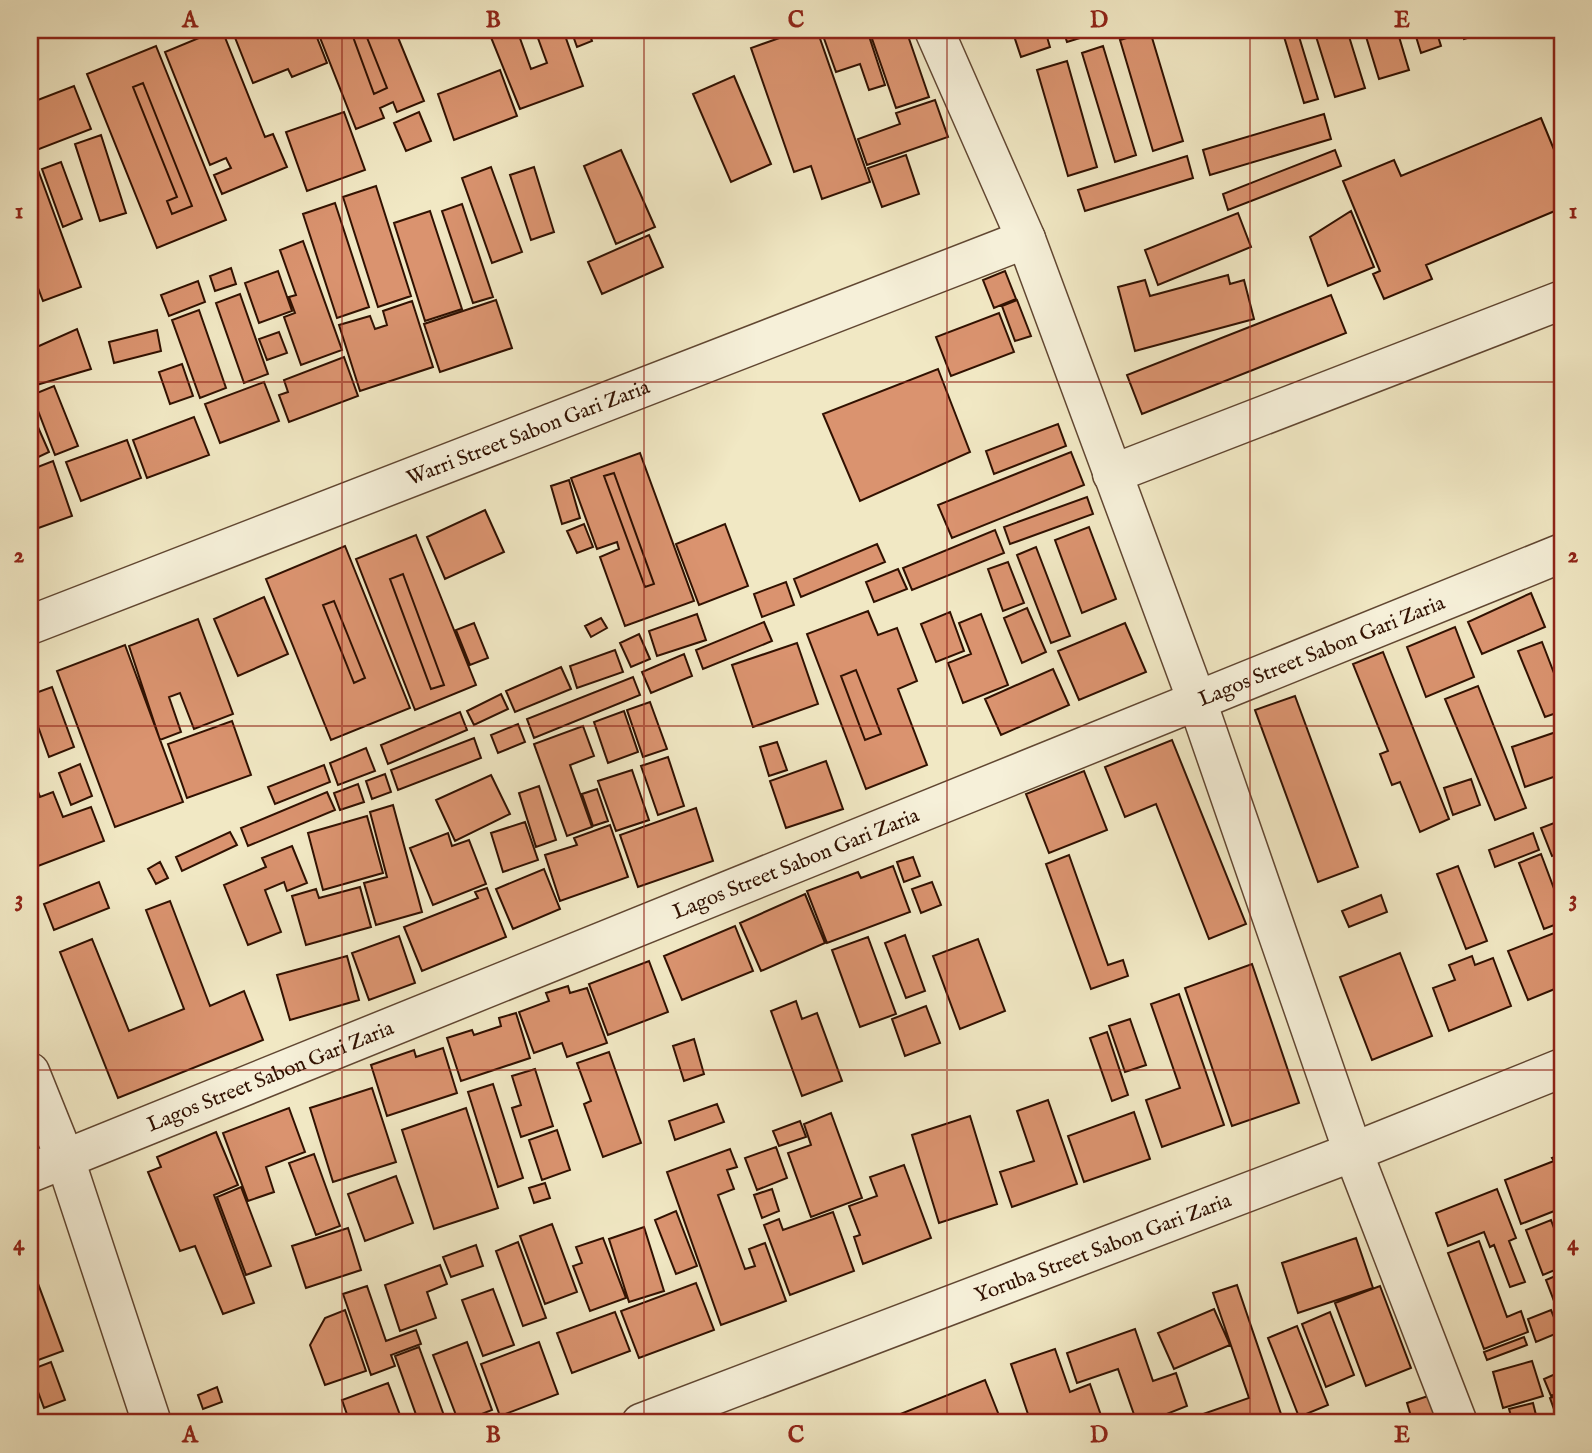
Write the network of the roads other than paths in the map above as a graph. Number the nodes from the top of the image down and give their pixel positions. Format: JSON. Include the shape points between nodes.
{"nodes":[{"id":1,"x":934,"y":30,"type":"edge"},
{"id":2,"x":1026,"y":239,"type":"junction"},
{"id":3,"x":1562,"y":300,"type":"edge"},
{"id":4,"x":1112,"y":474,"type":"junction"},
{"id":5,"x":1562,"y":553,"type":"edge"},
{"id":6,"x":30,"y":625,"type":"edge"},
{"id":7,"x":1197,"y":701,"type":"junction"},
{"id":8,"x":1562,"y":1068,"type":"edge"},
{"id":9,"x":30,"y":1072,"type":"edge"},
{"id":10,"x":1353,"y":1152,"type":"junction"},
{"id":11,"x":65,"y":1159,"type":"junction"},
{"id":12,"x":30,"y":1173,"type":"edge"},
{"id":13,"x":152,"y":1423,"type":"edge"},
{"id":14,"x":641,"y":1423,"type":"edge"},
{"id":15,"x":1458,"y":1423,"type":"edge"}],
"edges":[{"from":1,"to":2,"type":"street"},
{"from":2,"to":4,"type":"street"},
{"from":2,"to":6,"type":"street","name":"Warri Street Sabon Gari Zaria"},
{"from":3,"to":4,"type":"street"},
{"from":4,"to":7,"type":"street"},
{"from":5,"to":7,"type":"street","name":"Lagos Street Sabon Gari Zaria"},
{"from":7,"to":10,"type":"street"},
{"from":7,"to":11,"type":"street","name":"Lagos Street Sabon Gari Zaria"},
{"from":8,"to":10,"type":"street","name":"Yoruba Street Sabon Gari Zaria"},
{"from":9,"to":11,"type":"street"},
{"from":10,"to":14,"type":"street","name":"Yoruba Street Sabon Gari Zaria"},
{"from":10,"to":15,"type":"street"},
{"from":11,"to":12,"type":"street","name":"Lagos Street Sabon Gari Zaria"},
{"from":11,"to":13,"type":"street"}]}
